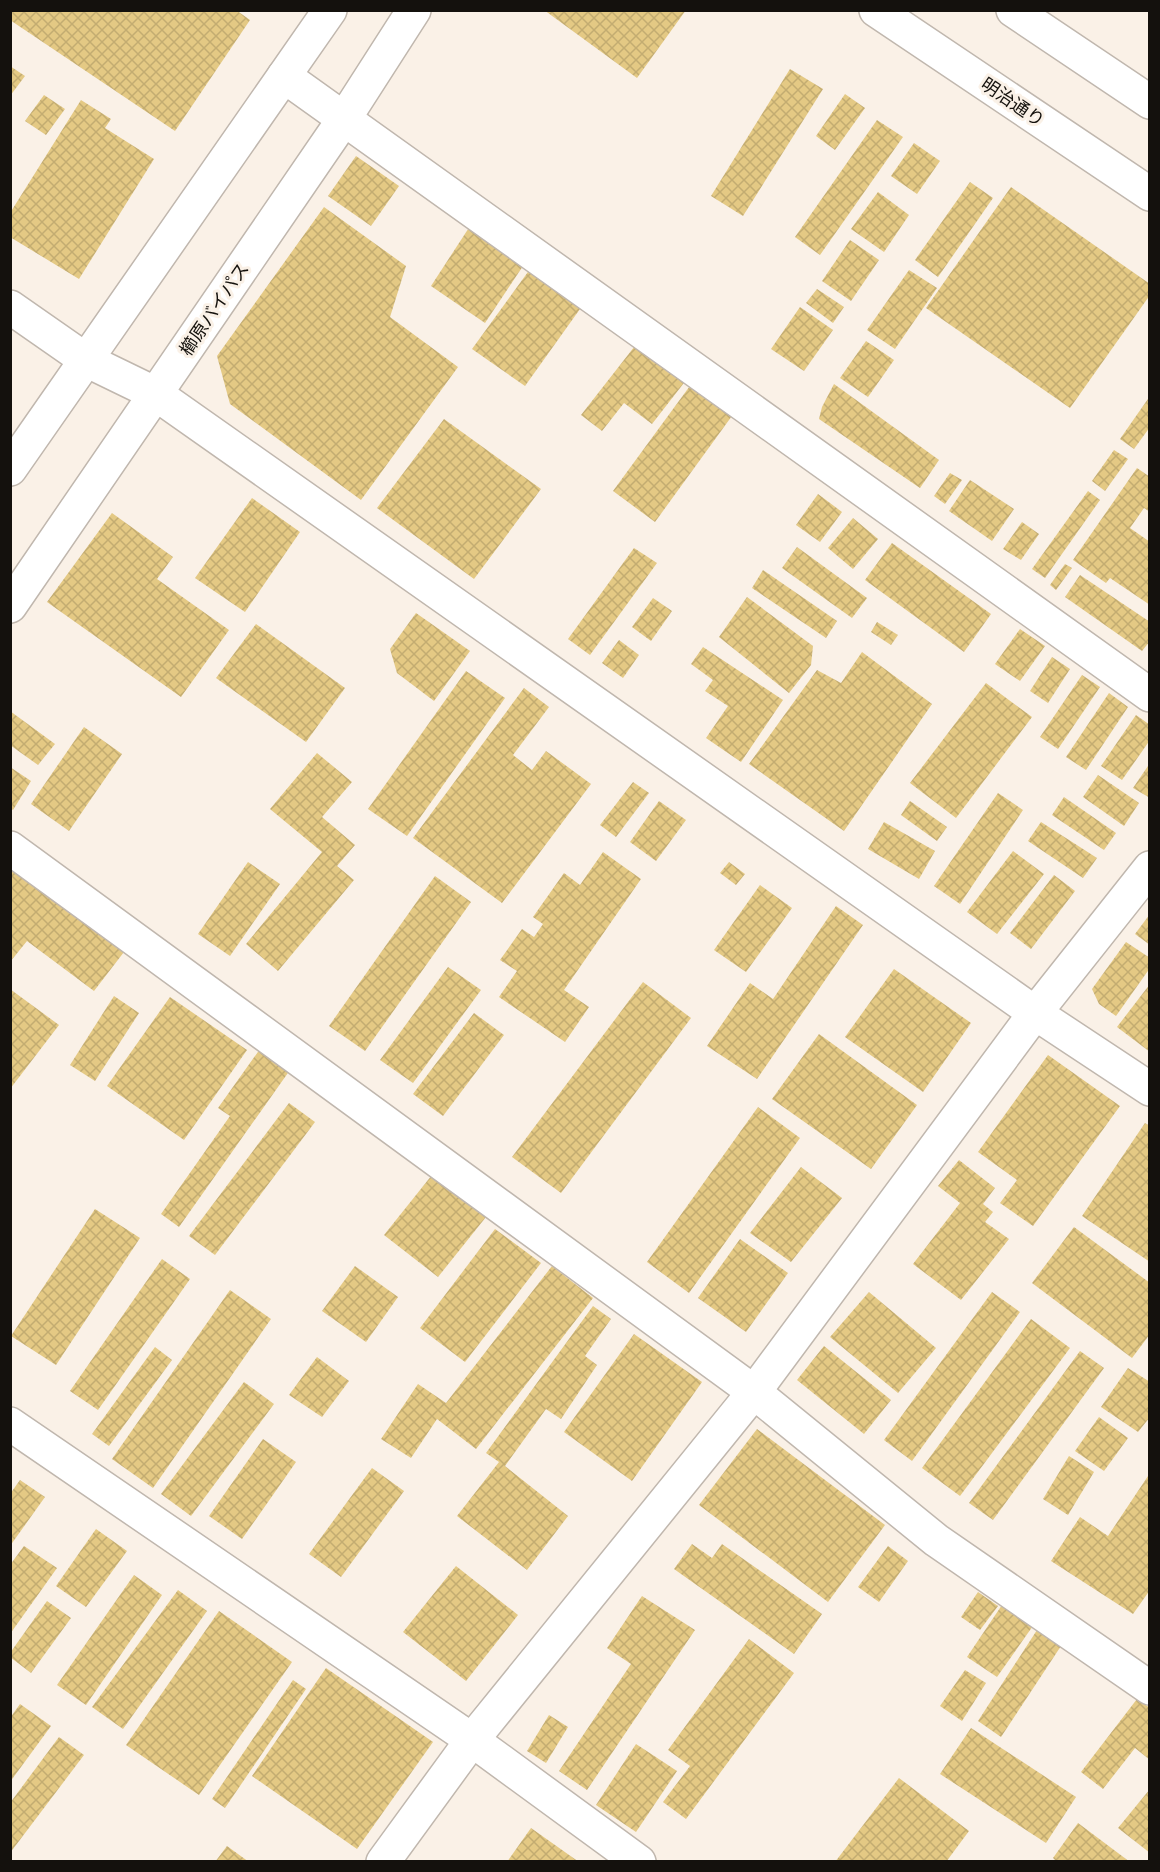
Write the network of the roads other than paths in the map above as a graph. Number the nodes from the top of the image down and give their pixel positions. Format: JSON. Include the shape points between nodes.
{"nodes":[{"id":1,"x":330,"y":10,"type":"edge"},
{"id":2,"x":414,"y":10,"type":"edge"},
{"id":3,"x":876,"y":10,"type":"edge"},
{"id":4,"x":1013,"y":10,"type":"edge"},
{"id":5,"x":284,"y":76,"type":"junction"},
{"id":6,"x":1149,"y":102,"type":"edge"},
{"id":7,"x":344,"y":119,"type":"junction"},
{"id":8,"x":1149,"y":194,"type":"edge"},
{"id":9,"x":10,"y":307,"type":"edge"},
{"id":10,"x":86,"y":360,"type":"junction"},
{"id":11,"x":156,"y":394,"type":"junction"},
{"id":12,"x":10,"y":469,"type":"edge"},
{"id":13,"x":10,"y":606,"type":"edge"},
{"id":14,"x":1149,"y":695,"type":"edge"},
{"id":15,"x":10,"y":848,"type":"edge"},
{"id":16,"x":1149,"y":868,"type":"edge"},
{"id":17,"x":1035,"y":1014,"type":"junction"},
{"id":18,"x":1149,"y":1089,"type":"edge"},
{"id":19,"x":754,"y":1392,"type":"junction"},
{"id":20,"x":10,"y":1424,"type":"edge"},
{"id":21,"x":1147,"y":1680,"type":"edge"},
{"id":22,"x":472,"y":1740,"type":"junction"},
{"id":23,"x":383,"y":1862,"type":"edge"},
{"id":24,"x":639,"y":1862,"type":"edge"}],
"edges":[{"from":1,"to":5,"type":"main road"},
{"from":2,"to":7,"type":"main road","name":"櫛原バイパス"},
{"from":3,"to":8,"type":"main road","name":"明治通り"},
{"from":4,"to":6,"type":"main road"},
{"from":5,"to":7,"type":"main road"},
{"from":5,"to":10,"type":"main road"},
{"from":7,"to":11,"type":"main road","name":"櫛原バイパス"},
{"from":7,"to":14,"type":"main road"},
{"from":9,"to":10,"type":"main road"},
{"from":10,"to":11,"type":"main road"},
{"from":10,"to":12,"type":"main road"},
{"from":11,"to":13,"type":"main road","name":"櫛原バイパス"},
{"from":11,"to":17,"type":"main road"},
{"from":15,"to":19,"type":"main road"},
{"from":16,"to":17,"type":"main road"},
{"from":17,"to":18,"type":"main road"},
{"from":17,"to":19,"type":"main road"},
{"from":19,"to":21,"type":"main road","via":[[936,1540]]},
{"from":19,"to":22,"type":"main road"},
{"from":20,"to":22,"type":"main road"},
{"from":22,"to":23,"type":"main road"},
{"from":22,"to":24,"type":"main road"}]}
